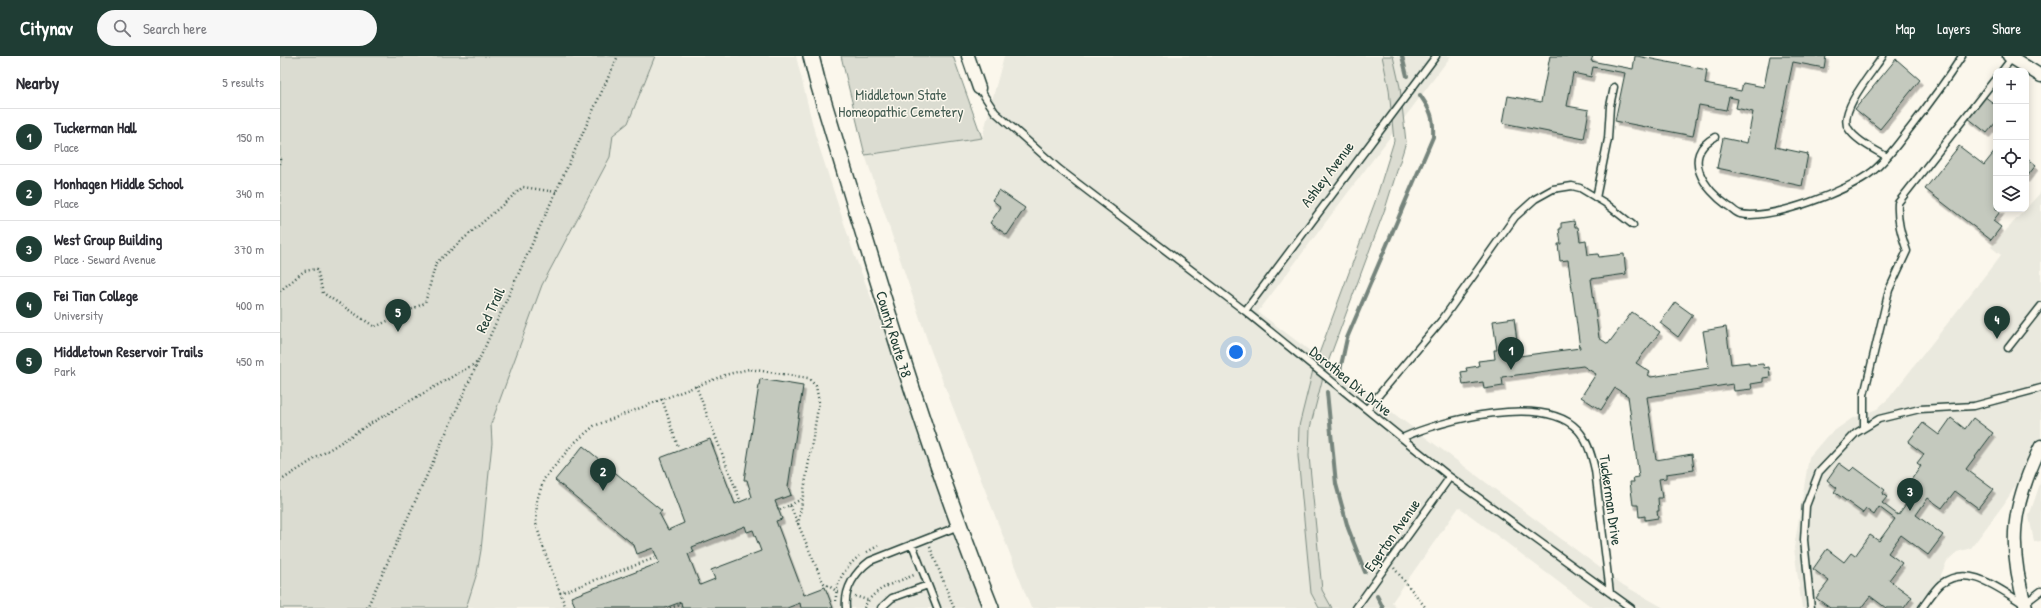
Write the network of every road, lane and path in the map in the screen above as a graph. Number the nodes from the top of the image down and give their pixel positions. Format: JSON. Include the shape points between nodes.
{"nodes":[{"id":1,"x":618,"y":56,"type":"edge"},
{"id":2,"x":811,"y":56,"type":"edge"},
{"id":3,"x":968,"y":56,"type":"edge"},
{"id":4,"x":1436,"y":56,"type":"edge"},
{"id":5,"x":1883,"y":56,"type":"edge"},
{"id":6,"x":1962,"y":56,"type":"edge"},
{"id":7,"x":2011,"y":56,"type":"edge"},
{"id":8,"x":2004,"y":68,"type":"edge"},
{"id":9,"x":2041,"y":76,"type":"edge"},
{"id":10,"x":1993,"y":82,"type":"edge"},
{"id":11,"x":1614,"y":87,"type":"dead end"},
{"id":12,"x":980,"y":88,"type":"joint"},
{"id":13,"x":1715,"y":137,"type":"dead end"},
{"id":14,"x":1887,"y":157,"type":"junction"},
{"id":15,"x":280,"y":159,"type":"edge"},
{"id":16,"x":280,"y":164,"type":"edge"},
{"id":17,"x":556,"y":192,"type":"junction"},
{"id":18,"x":1596,"y":198,"type":"junction"},
{"id":19,"x":1633,"y":226,"type":"dead end"},
{"id":20,"x":280,"y":291,"type":"edge"},
{"id":21,"x":2041,"y":306,"type":"edge"},
{"id":22,"x":1245,"y":311,"type":"junction"},
{"id":23,"x":2008,"y":348,"type":"dead end"},
{"id":24,"x":478,"y":362,"type":"junction"},
{"id":25,"x":696,"y":386,"type":"junction"},
{"id":26,"x":2041,"y":388,"type":"edge"},
{"id":27,"x":662,"y":399,"type":"junction"},
{"id":28,"x":1367,"y":409,"type":"junction"},
{"id":29,"x":1864,"y":428,"type":"junction"},
{"id":30,"x":1402,"y":438,"type":"junction"},
{"id":31,"x":2041,"y":446,"type":"edge"},
{"id":32,"x":678,"y":447,"type":"dead end"},
{"id":33,"x":1450,"y":477,"type":"junction"},
{"id":34,"x":280,"y":481,"type":"edge"},
{"id":35,"x":803,"y":499,"type":"junction"},
{"id":36,"x":740,"y":500,"type":"dead end"},
{"id":37,"x":790,"y":505,"type":"junction"},
{"id":38,"x":780,"y":510,"type":"dead end"},
{"id":39,"x":798,"y":525,"type":"junction"},
{"id":40,"x":960,"y":525,"type":"junction"},
{"id":41,"x":912,"y":544,"type":"junction"},
{"id":42,"x":930,"y":544,"type":"dead end"},
{"id":43,"x":655,"y":558,"type":"dead end"},
{"id":44,"x":1390,"y":562,"type":"junction"},
{"id":45,"x":914,"y":575,"type":"dead end"},
{"id":46,"x":928,"y":585,"type":"junction"},
{"id":47,"x":2041,"y":591,"type":"edge"},
{"id":48,"x":560,"y":593,"type":"junction"},
{"id":49,"x":1610,"y":593,"type":"junction"},
{"id":50,"x":846,"y":594,"type":"junction"},
{"id":51,"x":868,"y":600,"type":"junction"},
{"id":52,"x":680,"y":605,"type":"dead end"},
{"id":53,"x":2025,"y":606,"type":"edge"},
{"id":54,"x":367,"y":608,"type":"edge"},
{"id":55,"x":566,"y":608,"type":"edge"},
{"id":56,"x":670,"y":608,"type":"edge"},
{"id":57,"x":846,"y":608,"type":"edge"},
{"id":58,"x":864,"y":608,"type":"edge"},
{"id":59,"x":881,"y":608,"type":"edge"},
{"id":60,"x":937,"y":608,"type":"edge"},
{"id":61,"x":954,"y":608,"type":"edge"},
{"id":62,"x":991,"y":608,"type":"edge"},
{"id":63,"x":1356,"y":608,"type":"edge"},
{"id":64,"x":1426,"y":608,"type":"edge"},
{"id":65,"x":1631,"y":608,"type":"edge"},
{"id":66,"x":1812,"y":608,"type":"edge"},
{"id":67,"x":1922,"y":608,"type":"edge"}],
"edges":[{"from":1,"to":17,"type":"path","name":"Red Trail"},
{"from":2,"to":40,"type":"street","name":"County Route 78","via":[[902,363]]},
{"from":3,"to":12,"type":"street"},
{"from":4,"to":22,"type":"lane","name":"Ashley Avenue"},
{"from":5,"to":14,"type":"lane","via":[[1849,106],[1846,120],[1848,128],[1865,144]]},
{"from":6,"to":14,"type":"lane"},
{"from":7,"to":8,"type":"lane"},
{"from":7,"to":9,"type":"street"},
{"from":10,"to":29,"type":"lane","via":[[1898,203],[1897,216],[1907,251],[1889,290],[1864,395]]},
{"from":11,"to":18,"type":"lane","via":[[1608,140]]},
{"from":12,"to":22,"type":"lane","name":"Dorothea Dix Drive","via":[[994,112],[1058,168]]},
{"from":13,"to":14,"type":"lane","via":[[1698,155],[1700,173],[1714,196],[1739,214],[1765,214],[1814,201],[1873,171]]},
{"from":15,"to":16,"type":"path"},
{"from":17,"to":20,"type":"path","via":[[523,187],[436,263],[425,303],[375,327],[323,293],[317,269],[304,271]]},
{"from":17,"to":24,"type":"path","name":"Red Trail"},
{"from":18,"to":19,"type":"lane"},
{"from":18,"to":28,"type":"lane","via":[[1572,186],[1553,189],[1536,199],[1515,217],[1442,320]]},
{"from":21,"to":23,"type":"lane"},
{"from":22,"to":28,"type":"lane","name":"Dorothea Dix Drive"},
{"from":24,"to":34,"type":"path","via":[[368,425]]},
{"from":24,"to":54,"type":"path","name":"Red Trail"},
{"from":25,"to":27,"type":"path"},
{"from":25,"to":35,"type":"path","via":[[749,369],[802,377],[813,382],[819,402]]},
{"from":25,"to":36,"type":"path"},
{"from":26,"to":29,"type":"lane","via":[[1974,406],[1920,409],[1879,419]]},
{"from":27,"to":32,"type":"path"},
{"from":27,"to":48,"type":"path","via":[[588,430],[573,444],[544,480],[536,500],[535,515],[544,550]]},
{"from":28,"to":30,"type":"lane","name":"Dorothea Dix Drive"},
{"from":29,"to":66,"type":"lane","via":[[1819,472],[1806,506],[1804,540]]},
{"from":30,"to":33,"type":"lane","name":"Dorothea Dix Drive"},
{"from":30,"to":49,"type":"lane","name":"Tuckerman Drive","via":[[1448,421],[1505,412],[1545,413],[1562,419],[1578,430],[1590,450],[1594,470]]},
{"from":31,"to":53,"type":"street","via":[[2023,483],[2016,520],[2015,558]]},
{"from":33,"to":44,"type":"lane","name":"Egerton Avenue"},
{"from":33,"to":49,"type":"lane","name":"Dorothea Dix Drive"},
{"from":35,"to":37,"type":"path"},
{"from":35,"to":39,"type":"path"},
{"from":37,"to":38,"type":"path"},
{"from":37,"to":39,"type":"path"},
{"from":39,"to":50,"type":"path","via":[[821,578],[836,591]]},
{"from":40,"to":41,"type":"lane"},
{"from":40,"to":62,"type":"street","name":"County Route 78"},
{"from":41,"to":46,"type":"lane"},
{"from":41,"to":50,"type":"lane","via":[[875,558],[862,567]]},
{"from":42,"to":61,"type":"path"},
{"from":43,"to":48,"type":"path"},
{"from":44,"to":63,"type":"lane","name":"Egerton Avenue"},
{"from":44,"to":64,"type":"path"},
{"from":45,"to":51,"type":"path","via":[[883,588]]},
{"from":46,"to":59,"type":"lane","via":[[892,598]]},
{"from":46,"to":60,"type":"lane"},
{"from":47,"to":53,"type":"lane"},
{"from":48,"to":55,"type":"path"},
{"from":49,"to":65,"type":"lane","name":"Dorothea Dix Drive"},
{"from":50,"to":51,"type":"path"},
{"from":50,"to":57,"type":"lane"},
{"from":51,"to":58,"type":"path"},
{"from":52,"to":56,"type":"path"},
{"from":53,"to":67,"type":"lane","via":[[1985,581],[1969,575],[1952,577],[1940,585]]}]}
